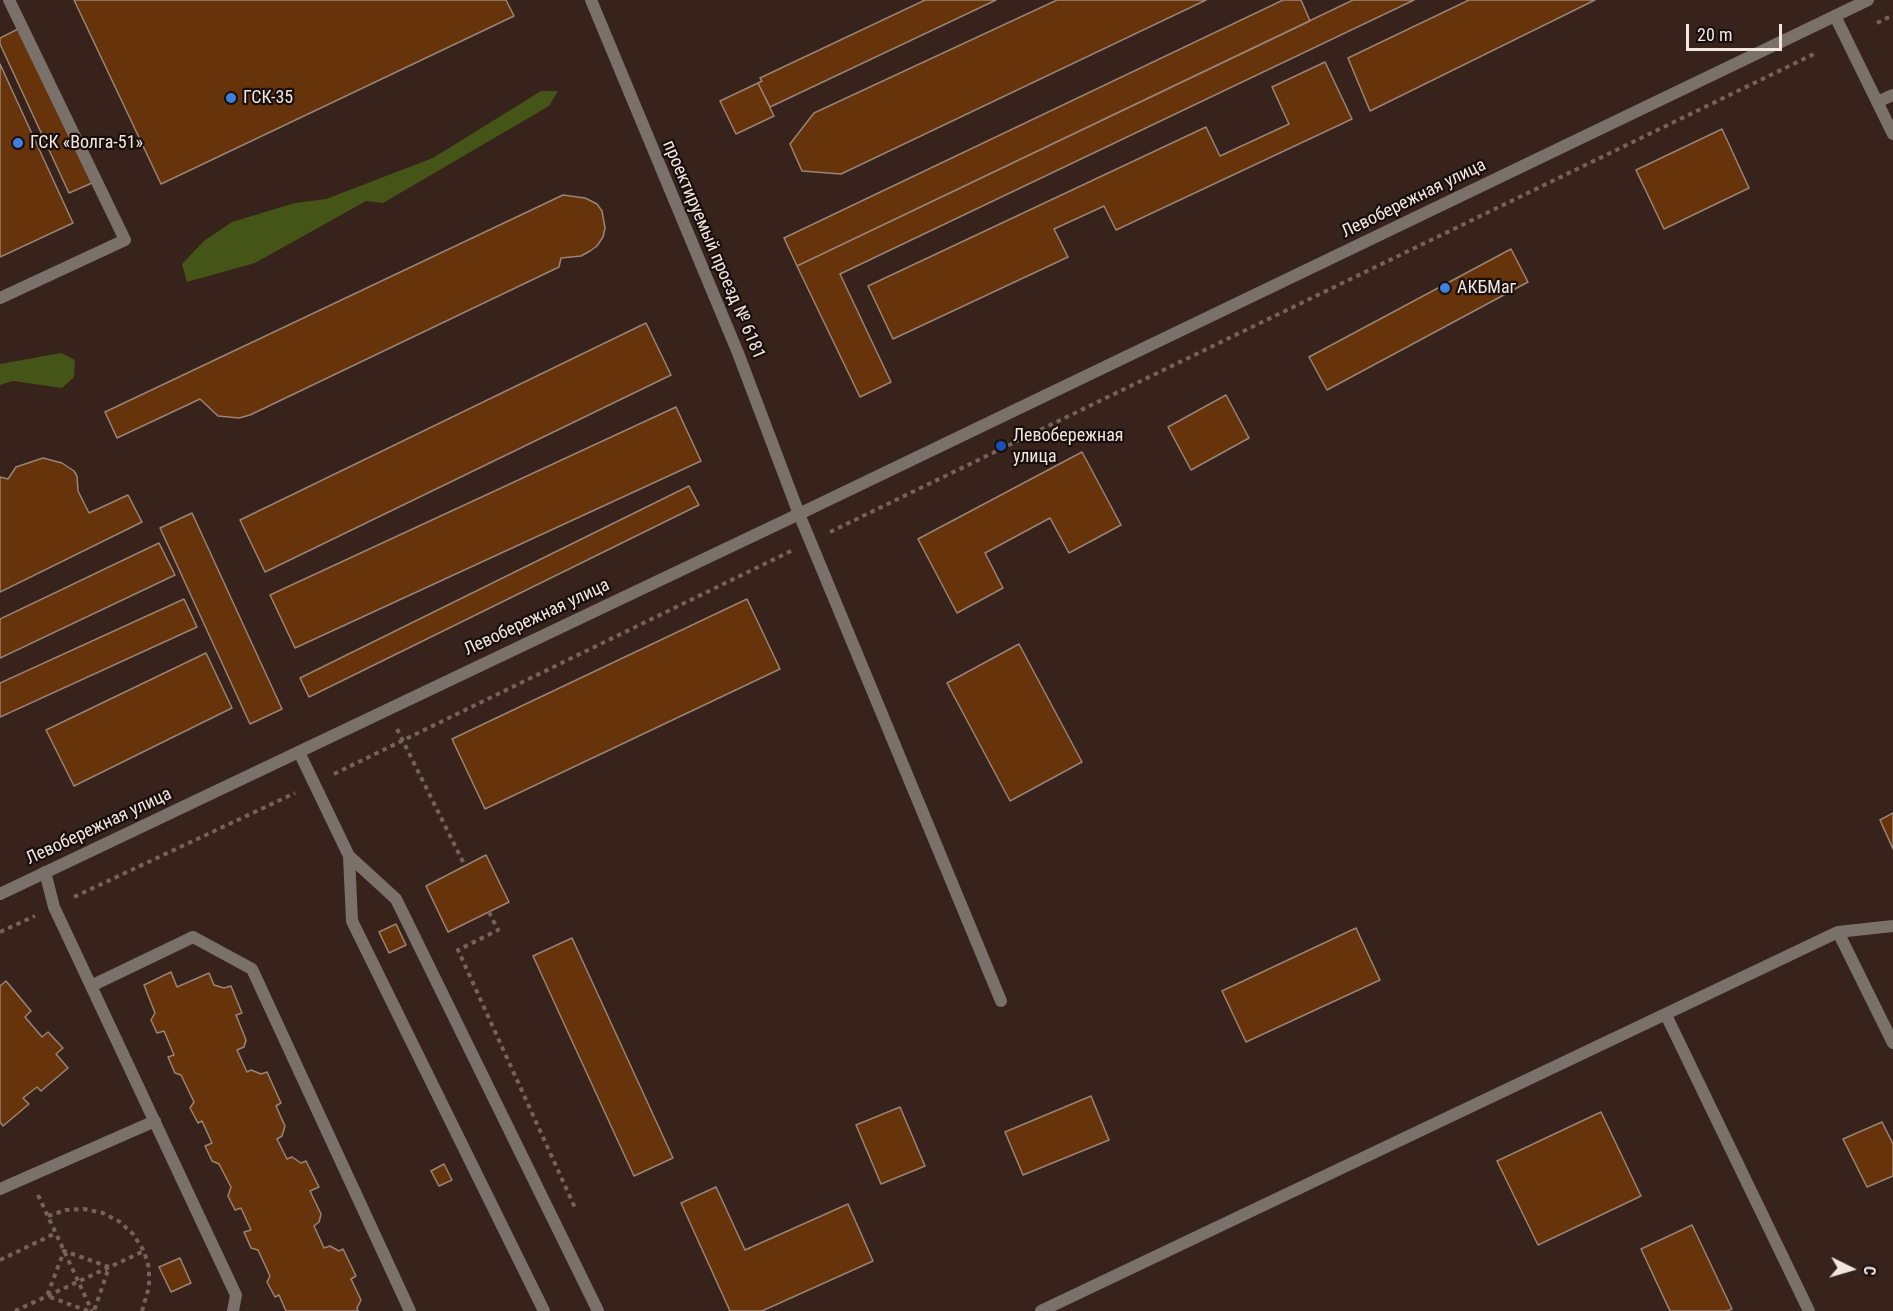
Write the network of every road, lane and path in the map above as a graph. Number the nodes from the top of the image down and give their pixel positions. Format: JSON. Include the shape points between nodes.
{"nodes":[{"id":1,"x":9,"y":0,"type":"edge"},
{"id":2,"x":591,"y":0,"type":"edge"},
{"id":3,"x":1868,"y":0,"type":"edge"},
{"id":4,"x":1893,"y":15,"type":"edge"},
{"id":5,"x":1835,"y":16,"type":"junction"},
{"id":6,"x":1846,"y":38,"type":"junction"},
{"id":7,"x":1893,"y":95,"type":"edge"},
{"id":8,"x":1877,"y":102,"type":"junction"},
{"id":9,"x":1893,"y":134,"type":"edge"},
{"id":10,"x":0,"y":298,"type":"edge"},
{"id":11,"x":799,"y":514,"type":"junction"},
{"id":12,"x":810,"y":542,"type":"junction"},
{"id":13,"x":388,"y":709,"type":"junction"},
{"id":14,"x":403,"y":741,"type":"junction"},
{"id":15,"x":299,"y":752,"type":"junction"},
{"id":16,"x":315,"y":784,"type":"junction"},
{"id":17,"x":349,"y":856,"type":"junction"},
{"id":18,"x":465,"y":866,"type":"dead end"},
{"id":19,"x":45,"y":872,"type":"junction"},
{"id":20,"x":0,"y":894,"type":"edge"},
{"id":21,"x":54,"y":907,"type":"junction"},
{"id":22,"x":489,"y":912,"type":"dead end"},
{"id":23,"x":1893,"y":926,"type":"edge"},
{"id":24,"x":0,"y":932,"type":"edge"},
{"id":25,"x":1838,"y":932,"type":"junction"},
{"id":26,"x":91,"y":986,"type":"junction"},
{"id":27,"x":1001,"y":1001,"type":"dead end"},
{"id":28,"x":1666,"y":1015,"type":"junction"},
{"id":29,"x":1893,"y":1043,"type":"edge"},
{"id":30,"x":155,"y":1121,"type":"junction"},
{"id":31,"x":30,"y":1176,"type":"junction"},
{"id":32,"x":0,"y":1189,"type":"edge"},
{"id":33,"x":579,"y":1215,"type":"dead end"},
{"id":34,"x":48,"y":1216,"type":"junction"},
{"id":35,"x":56,"y":1233,"type":"junction"},
{"id":36,"x":64,"y":1251,"type":"junction"},
{"id":37,"x":144,"y":1251,"type":"junction"},
{"id":38,"x":0,"y":1260,"type":"edge"},
{"id":39,"x":109,"y":1267,"type":"junction"},
{"id":40,"x":79,"y":1281,"type":"junction"},
{"id":41,"x":47,"y":1296,"type":"junction"},
{"id":42,"x":15,"y":1311,"type":"edge"},
{"id":43,"x":91,"y":1311,"type":"edge"},
{"id":44,"x":142,"y":1311,"type":"edge"},
{"id":45,"x":233,"y":1311,"type":"edge"},
{"id":46,"x":410,"y":1311,"type":"edge"},
{"id":47,"x":544,"y":1311,"type":"edge"},
{"id":48,"x":598,"y":1311,"type":"edge"},
{"id":49,"x":1041,"y":1311,"type":"edge"},
{"id":50,"x":1809,"y":1311,"type":"edge"}],
"edges":[{"from":1,"to":10,"type":"street","via":[[124,240]]},
{"from":2,"to":11,"type":"street","name":"проектируемый проезд № 6181","via":[[738,354]]},
{"from":3,"to":5,"type":"street","name":"Левобережная улица"},
{"from":4,"to":6,"type":"path"},
{"from":5,"to":6,"type":"street"},
{"from":5,"to":11,"type":"street","name":"Левобережная улица"},
{"from":6,"to":8,"type":"street"},
{"from":6,"to":12,"type":"path"},
{"from":7,"to":8,"type":"street"},
{"from":8,"to":9,"type":"street"},
{"from":11,"to":12,"type":"street","name":"проектируемый проезд № 6181"},
{"from":11,"to":13,"type":"street","name":"Левобережная улица"},
{"from":12,"to":14,"type":"path"},
{"from":12,"to":27,"type":"street","name":"проектируемый проезд № 6181"},
{"from":13,"to":14,"type":"path"},
{"from":13,"to":15,"type":"street","name":"Левобережная улица"},
{"from":14,"to":16,"type":"path"},
{"from":14,"to":18,"type":"path"},
{"from":15,"to":16,"type":"street"},
{"from":15,"to":19,"type":"street","name":"Левобережная улица"},
{"from":16,"to":17,"type":"street"},
{"from":16,"to":21,"type":"path"},
{"from":17,"to":47,"type":"street","via":[[352,921]]},
{"from":17,"to":48,"type":"street","via":[[396,899]]},
{"from":19,"to":20,"type":"street","name":"Левобережная улица"},
{"from":19,"to":21,"type":"street"},
{"from":21,"to":24,"type":"path"},
{"from":21,"to":26,"type":"street"},
{"from":22,"to":33,"type":"path","via":[[498,930],[458,950]]},
{"from":23,"to":25,"type":"street"},
{"from":25,"to":28,"type":"street"},
{"from":25,"to":29,"type":"street"},
{"from":26,"to":30,"type":"street"},
{"from":26,"to":46,"type":"street","via":[[193,937],[252,969]]},
{"from":28,"to":49,"type":"street"},
{"from":28,"to":50,"type":"street"},
{"from":30,"to":31,"type":"street"},
{"from":30,"to":45,"type":"street","via":[[236,1295]]},
{"from":31,"to":32,"type":"street"},
{"from":31,"to":34,"type":"path"},
{"from":34,"to":35,"type":"path"},
{"from":34,"to":37,"type":"path","via":[[84,1209],[103,1213],[133,1234]]},
{"from":35,"to":36,"type":"path"},
{"from":35,"to":38,"type":"path"},
{"from":36,"to":39,"type":"path"},
{"from":36,"to":40,"type":"path"},
{"from":36,"to":41,"type":"path"},
{"from":37,"to":39,"type":"path"},
{"from":37,"to":44,"type":"path","via":[[149,1287]]},
{"from":39,"to":40,"type":"path"},
{"from":39,"to":43,"type":"path"},
{"from":40,"to":41,"type":"path"},
{"from":40,"to":43,"type":"path"},
{"from":41,"to":42,"type":"path"},
{"from":41,"to":43,"type":"path"}]}
